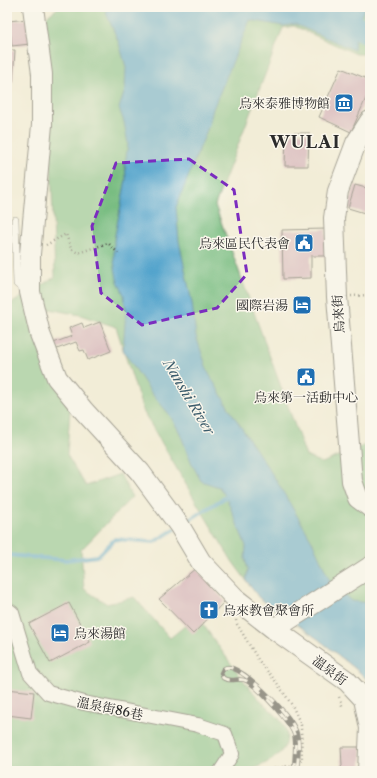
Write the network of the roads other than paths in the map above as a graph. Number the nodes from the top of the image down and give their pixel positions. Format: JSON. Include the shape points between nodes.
{"nodes":[{"id":1,"x":33,"y":7,"type":"edge"},
{"id":2,"x":370,"y":121,"type":"edge"},
{"id":3,"x":15,"y":220,"type":"dead end"},
{"id":4,"x":31,"y":296,"type":"junction"},
{"id":5,"x":370,"y":507,"type":"edge"},
{"id":6,"x":370,"y":567,"type":"edge"},
{"id":7,"x":7,"y":609,"type":"edge"},
{"id":8,"x":274,"y":629,"type":"junction"},
{"id":9,"x":221,"y":771,"type":"edge"},
{"id":10,"x":368,"y":771,"type":"edge"}],
"edges":[{"from":1,"to":4,"type":"street","name":"溫泉街","via":[[42,74],[42,125],[30,254]]},
{"from":2,"to":5,"type":"street","name":"烏來街","via":[[356,143],[338,191],[334,218],[337,297],[352,481],[358,498]]},
{"from":3,"to":4,"type":"lane","via":[[17,284]]},
{"from":4,"to":8,"type":"street","name":"溫泉街","via":[[40,334],[57,378],[140,472],[179,525],[201,562],[237,600]]},
{"from":6,"to":8,"type":"street"},
{"from":7,"to":9,"type":"street","name":"溫泉街86巷","via":[[12,613],[30,673],[48,693],[84,703],[198,725],[225,734],[232,754]]},
{"from":8,"to":10,"type":"street","name":"溫泉街","via":[[347,681],[364,699],[370,728]]}]}
